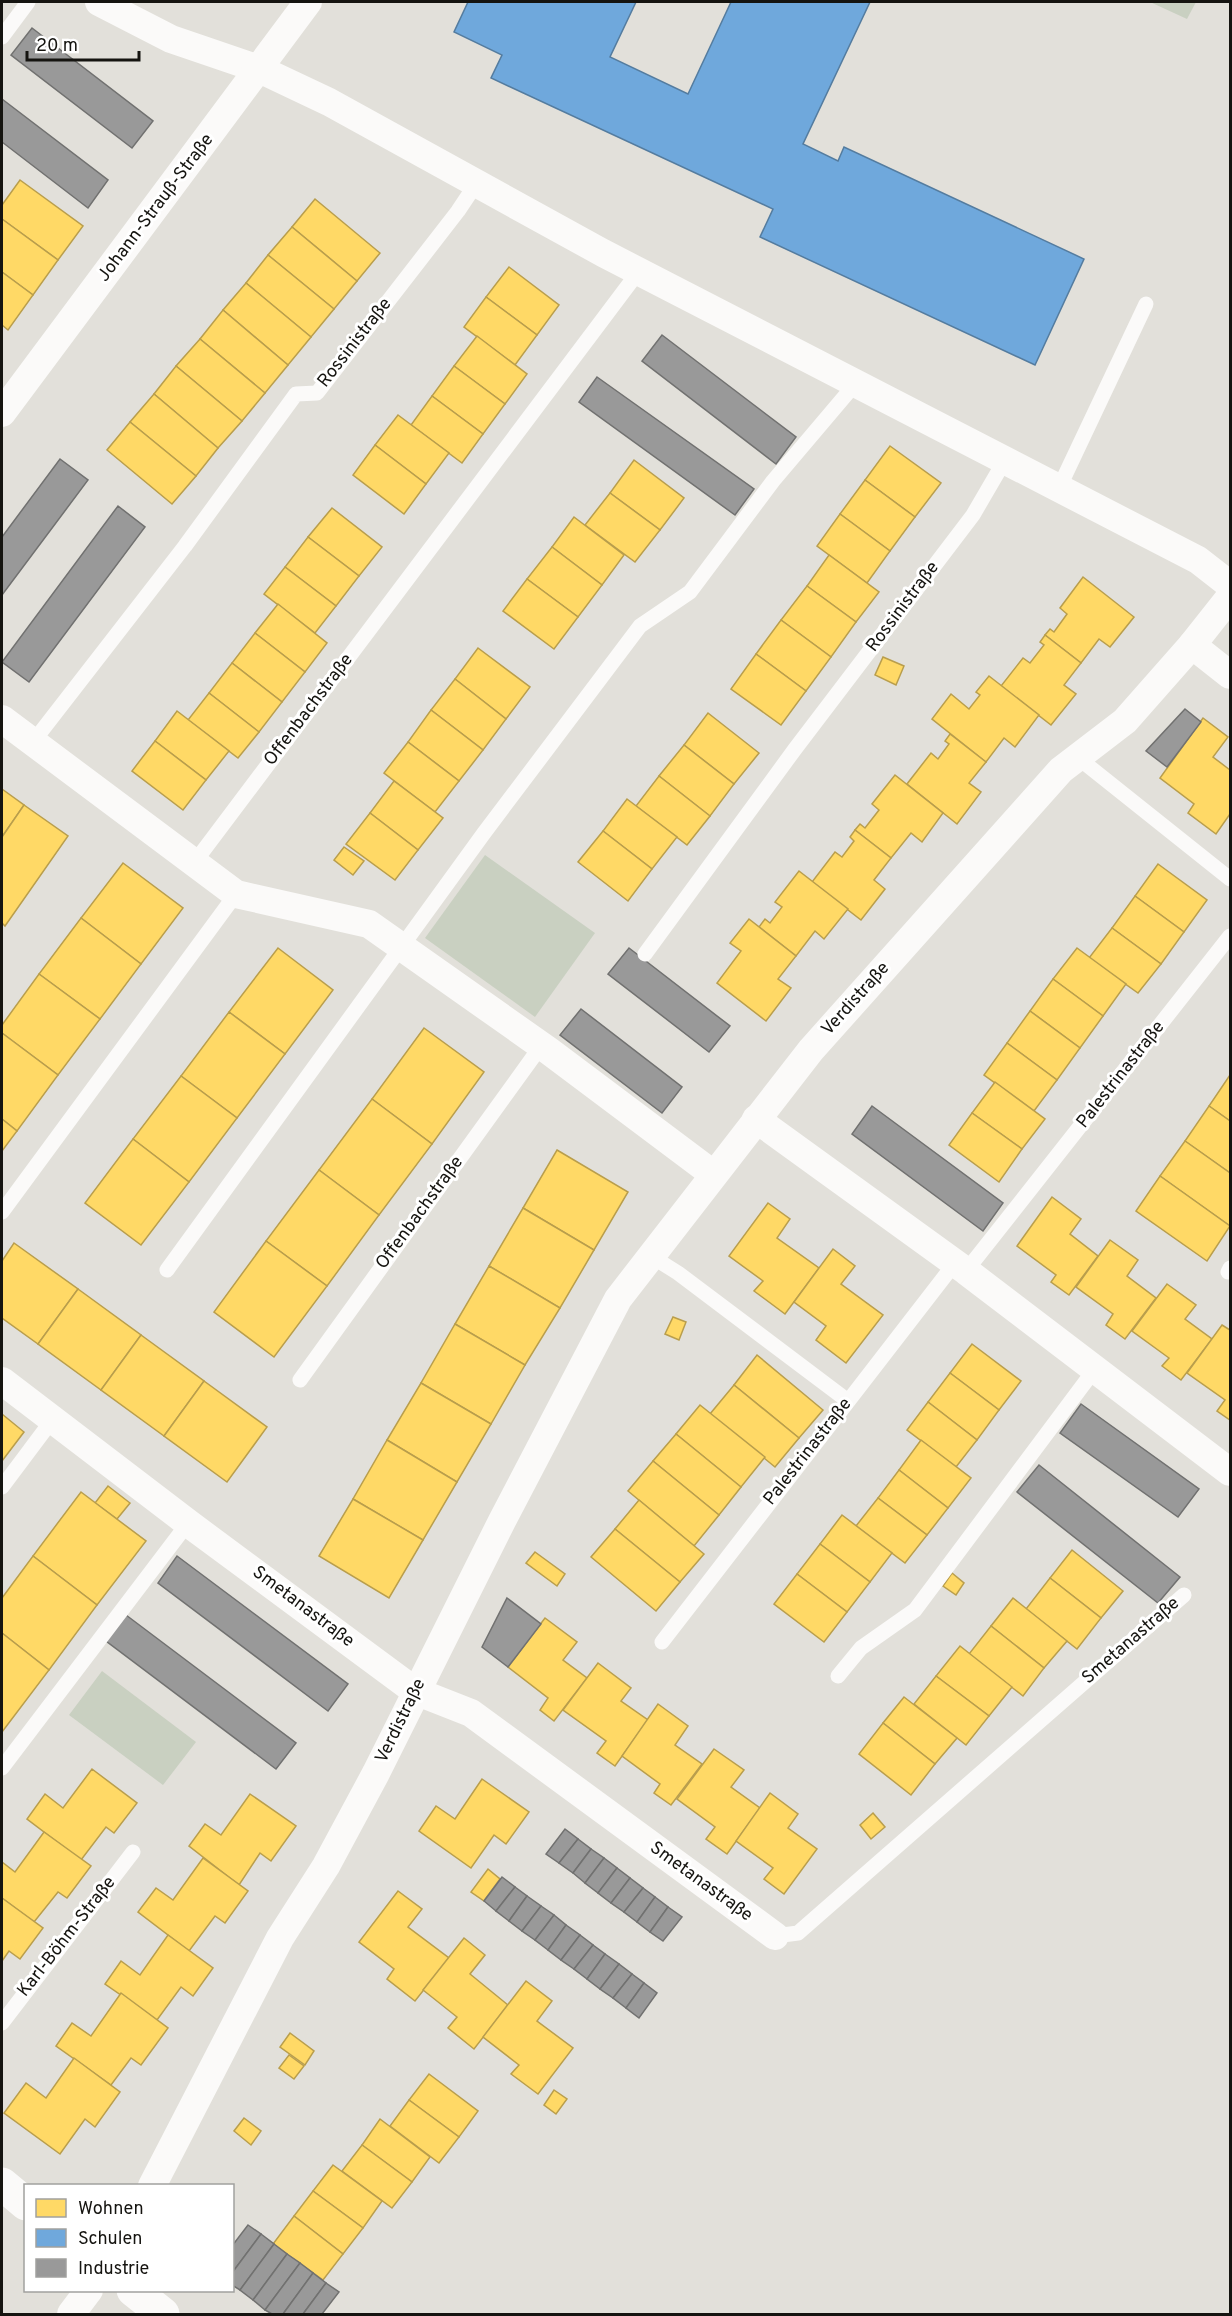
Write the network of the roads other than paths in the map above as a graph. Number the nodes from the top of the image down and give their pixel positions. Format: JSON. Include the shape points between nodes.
{"nodes":[{"id":1,"x":28,"y":2,"type":"edge"},
{"id":2,"x":99,"y":2,"type":"edge"},
{"id":3,"x":308,"y":2,"type":"edge"},
{"id":4,"x":2,"y":37,"type":"edge"},
{"id":5,"x":259,"y":69,"type":"junction"},
{"id":6,"x":476,"y":184,"type":"junction"},
{"id":7,"x":639,"y":271,"type":"junction"},
{"id":8,"x":1146,"y":304,"type":"dead end"},
{"id":9,"x":856,"y":383,"type":"junction"},
{"id":10,"x":2,"y":413,"type":"edge"},
{"id":11,"x":1005,"y":460,"type":"junction"},
{"id":12,"x":1059,"y":488,"type":"junction"},
{"id":13,"x":1230,"y":585,"type":"edge"},
{"id":14,"x":1230,"y":597,"type":"edge"},
{"id":15,"x":1192,"y":645,"type":"junction"},
{"id":16,"x":1230,"y":675,"type":"edge"},
{"id":17,"x":2,"y":719,"type":"edge"},
{"id":18,"x":33,"y":742,"type":"junction"},
{"id":19,"x":1077,"y":757,"type":"junction"},
{"id":20,"x":194,"y":863,"type":"junction"},
{"id":21,"x":1230,"y":879,"type":"edge"},
{"id":22,"x":237,"y":894,"type":"junction"},
{"id":23,"x":1230,"y":936,"type":"edge"},
{"id":24,"x":402,"y":946,"type":"junction"},
{"id":25,"x":645,"y":954,"type":"dead end"},
{"id":26,"x":542,"y":1046,"type":"junction"},
{"id":27,"x":756,"y":1119,"type":"junction"},
{"id":28,"x":713,"y":1174,"type":"junction"},
{"id":29,"x":2,"y":1212,"type":"edge"},
{"id":30,"x":651,"y":1256,"type":"junction"},
{"id":31,"x":961,"y":1267,"type":"junction"},
{"id":32,"x":167,"y":1270,"type":"dead end"},
{"id":33,"x":1095,"y":1369,"type":"junction"},
{"id":34,"x":300,"y":1380,"type":"dead end"},
{"id":35,"x":2,"y":1381,"type":"edge"},
{"id":36,"x":848,"y":1401,"type":"junction"},
{"id":37,"x":53,"y":1419,"type":"junction"},
{"id":38,"x":1230,"y":1472,"type":"edge"},
{"id":39,"x":2,"y":1487,"type":"edge"},
{"id":40,"x":188,"y":1523,"type":"junction"},
{"id":41,"x":1184,"y":1595,"type":"dead end"},
{"id":42,"x":662,"y":1642,"type":"dead end"},
{"id":43,"x":838,"y":1676,"type":"dead end"},
{"id":44,"x":415,"y":1691,"type":"junction"},
{"id":45,"x":2,"y":1768,"type":"edge"},
{"id":46,"x":133,"y":1852,"type":"dead end"},
{"id":47,"x":775,"y":1936,"type":"joint"},
{"id":48,"x":2,"y":2023,"type":"edge"},
{"id":49,"x":2,"y":2184,"type":"edge"},
{"id":50,"x":153,"y":2184,"type":"edge"},
{"id":51,"x":24,"y":2202,"type":"edge"},
{"id":52,"x":88,"y":2292,"type":"edge"},
{"id":53,"x":136,"y":2292,"type":"edge"},
{"id":54,"x":71,"y":2314,"type":"edge"},
{"id":55,"x":163,"y":2314,"type":"edge"}],
"edges":[{"from":1,"to":4,"type":"lane"},
{"from":2,"to":5,"type":"street","via":[[171,39]]},
{"from":3,"to":5,"type":"street","name":"Johann-Strauß-Straße"},
{"from":5,"to":6,"type":"street","via":[[329,102]]},
{"from":5,"to":10,"type":"street","name":"Johann-Strauß-Straße"},
{"from":6,"to":7,"type":"street"},
{"from":6,"to":18,"type":"lane","name":"Rossinistraße","via":[[317,393],[296,394],[185,546]]},
{"from":7,"to":9,"type":"street"},
{"from":7,"to":20,"type":"lane","name":"Offenbachstraße"},
{"from":8,"to":12,"type":"lane"},
{"from":9,"to":11,"type":"street"},
{"from":9,"to":24,"type":"lane","via":[[773,481],[690,592],[640,626]]},
{"from":11,"to":12,"type":"street"},
{"from":11,"to":25,"type":"lane","name":"Rossinistraße","via":[[973,515]]},
{"from":12,"to":13,"type":"street","via":[[1198,560]]},
{"from":14,"to":15,"type":"street","name":"Verdistraße"},
{"from":15,"to":16,"type":"street"},
{"from":15,"to":19,"type":"street","name":"Verdistraße","via":[[1125,721]]},
{"from":17,"to":18,"type":"street"},
{"from":18,"to":20,"type":"street"},
{"from":19,"to":21,"type":"lane"},
{"from":19,"to":27,"type":"street","name":"Verdistraße","via":[[1061,770],[825,1034]]},
{"from":20,"to":22,"type":"street"},
{"from":22,"to":24,"type":"street","via":[[369,924]]},
{"from":22,"to":29,"type":"lane"},
{"from":23,"to":31,"type":"lane","name":"Palestrinastraße"},
{"from":24,"to":26,"type":"street"},
{"from":24,"to":32,"type":"lane"},
{"from":26,"to":28,"type":"street"},
{"from":26,"to":34,"type":"lane","name":"Offenbachstraße"},
{"from":27,"to":28,"type":"street","name":"Verdistraße"},
{"from":27,"to":31,"type":"street"},
{"from":28,"to":30,"type":"street","name":"Verdistraße"},
{"from":30,"to":36,"type":"lane"},
{"from":30,"to":44,"type":"street","name":"Verdistraße","via":[[618,1299]]},
{"from":31,"to":33,"type":"street"},
{"from":31,"to":36,"type":"lane","name":"Palestrinastraße"},
{"from":33,"to":38,"type":"street"},
{"from":33,"to":43,"type":"lane","via":[[915,1610],[861,1648]]},
{"from":35,"to":37,"type":"street","name":"Smetanastraße"},
{"from":36,"to":42,"type":"lane","name":"Palestrinastraße"},
{"from":37,"to":39,"type":"lane"},
{"from":37,"to":40,"type":"street","name":"Smetanastraße"},
{"from":40,"to":44,"type":"street","name":"Smetanastraße"},
{"from":40,"to":45,"type":"lane"},
{"from":41,"to":47,"type":"lane","name":"Smetanastraße","via":[[798,1933]]},
{"from":44,"to":47,"type":"street","name":"Smetanastraße","via":[[471,1713]]},
{"from":44,"to":50,"type":"street","name":"Verdistraße","via":[[376,1773],[326,1866],[280,1938]]},
{"from":46,"to":48,"type":"lane","name":"Karl-Böhm-Straße"},
{"from":49,"to":51,"type":"street"},
{"from":52,"to":54,"type":"street"},
{"from":53,"to":55,"type":"street"}]}
